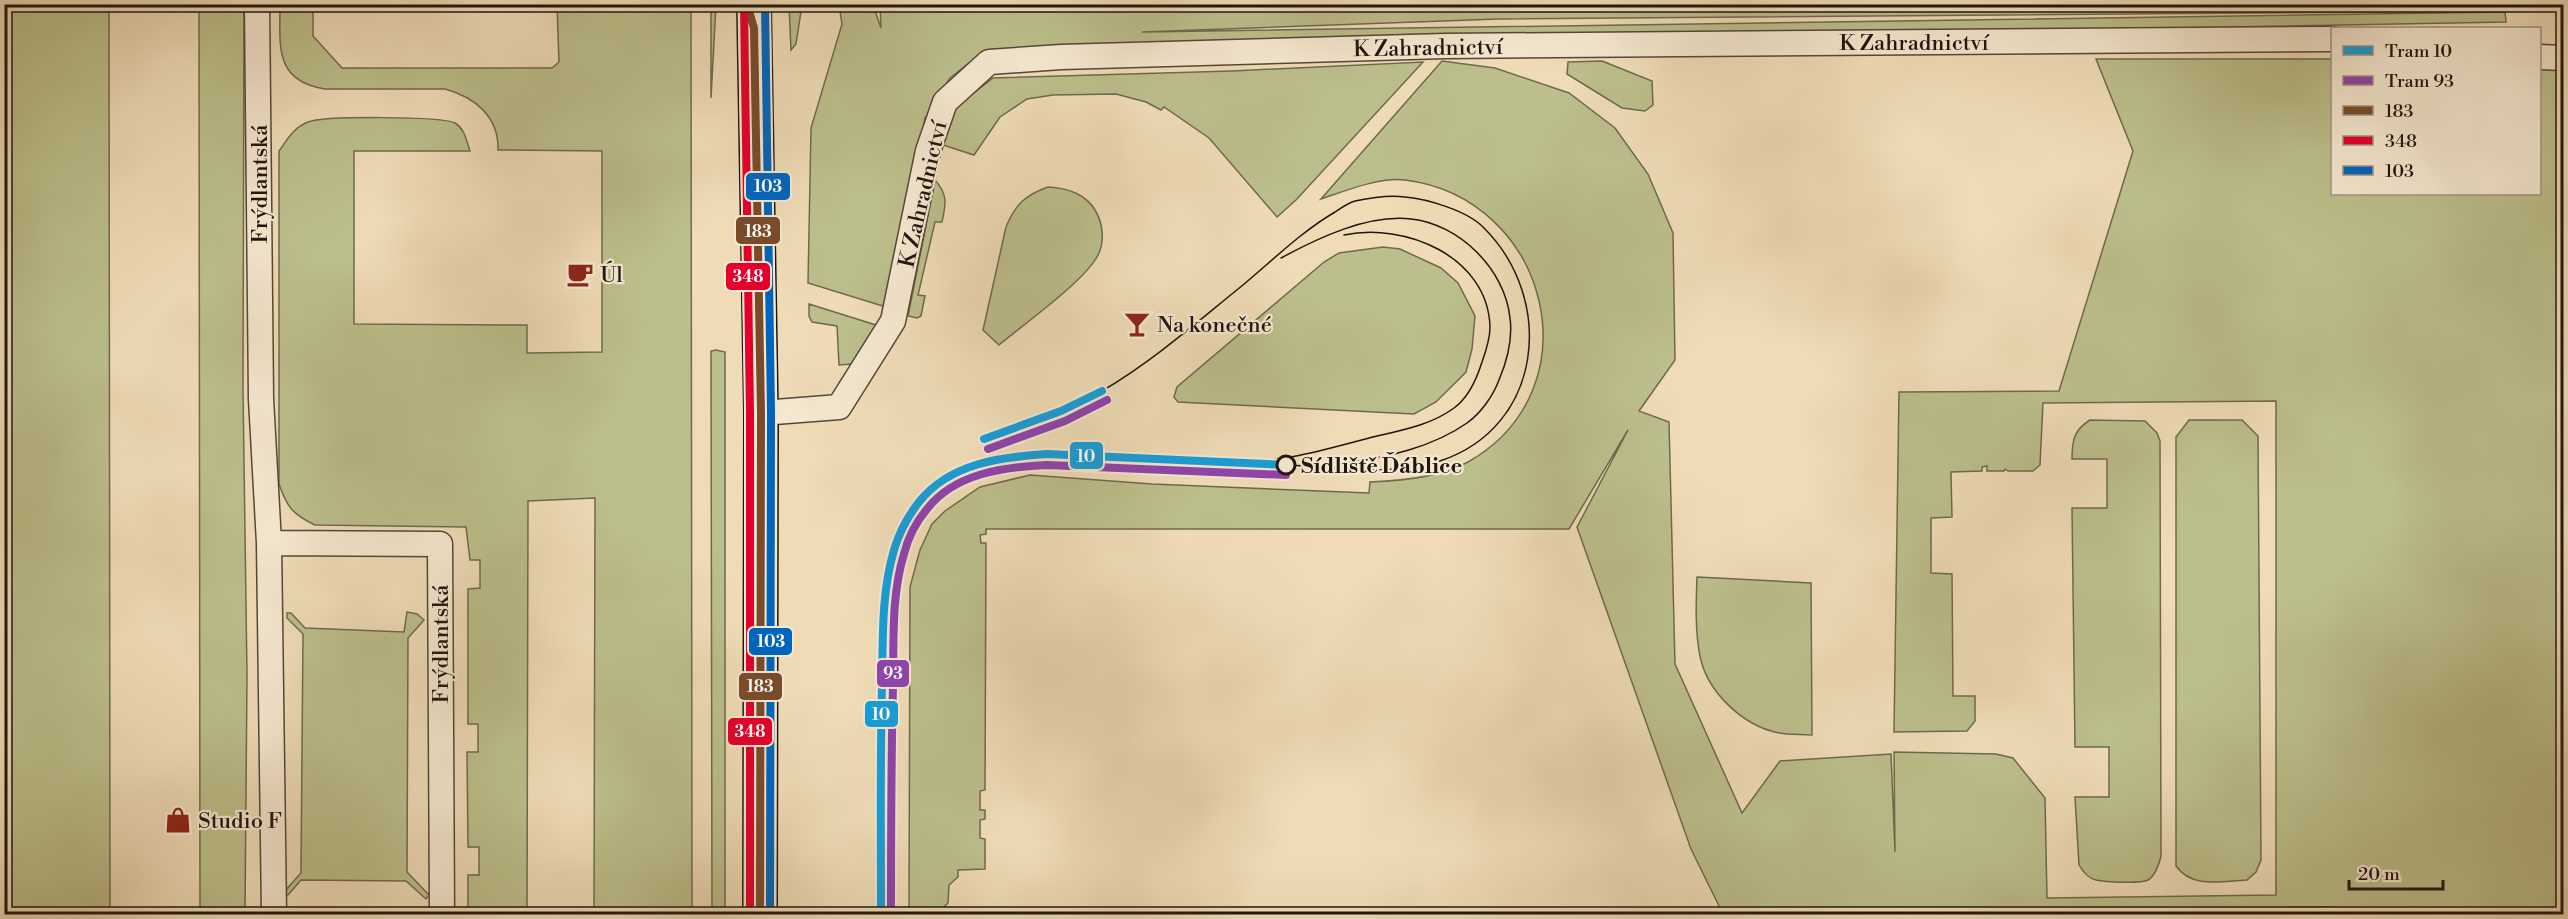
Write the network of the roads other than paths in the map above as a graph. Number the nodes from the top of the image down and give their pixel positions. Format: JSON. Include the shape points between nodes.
{"nodes":[{"id":1,"x":257,"y":4,"type":"edge"},
{"id":2,"x":754,"y":4,"type":"edge"},
{"id":3,"x":2331,"y":39,"type":"edge"},
{"id":4,"x":2541,"y":57,"type":"edge"},
{"id":5,"x":2564,"y":58,"type":"edge"},
{"id":6,"x":760,"y":413,"type":"junction"},
{"id":7,"x":269,"y":543,"type":"junction"},
{"id":8,"x":274,"y":915,"type":"edge"},
{"id":9,"x":442,"y":915,"type":"edge"},
{"id":10,"x":760,"y":915,"type":"edge"}],
"edges":[{"from":1,"to":7,"type":"street","name":"Frýdlantská","via":[[261,399]]},
{"from":2,"to":6,"type":"main road"},
{"from":3,"to":6,"type":"street","name":"K Zahradnictví","via":[[1445,46],[1072,56],[989,62],[945,102],[928,151],[893,321],[839,407]]},
{"from":4,"to":5,"type":"street"},
{"from":6,"to":10,"type":"main road"},
{"from":7,"to":8,"type":"street","name":"Frýdlantská"},
{"from":7,"to":9,"type":"street","name":"Frýdlantská","via":[[440,544]]}]}
